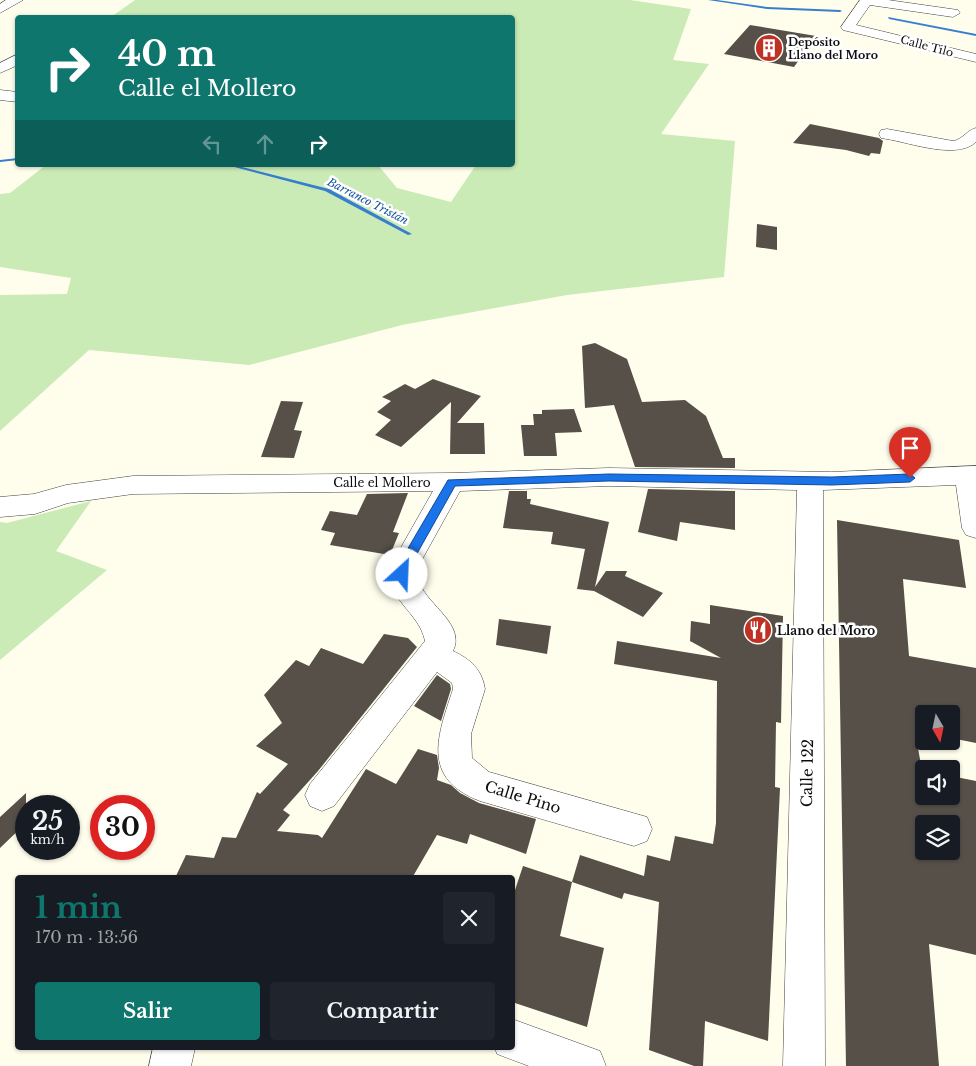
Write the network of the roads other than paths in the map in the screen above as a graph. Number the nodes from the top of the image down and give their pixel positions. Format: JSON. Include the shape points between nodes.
{"nodes":[{"id":1,"x":16,"y":0,"type":"edge"},
{"id":2,"x":867,"y":0,"type":"edge"},
{"id":3,"x":916,"y":4,"type":"edge"},
{"id":4,"x":0,"y":9,"type":"edge"},
{"id":5,"x":953,"y":13,"type":"dead end"},
{"id":6,"x":0,"y":56,"type":"edge"},
{"id":7,"x":15,"y":58,"type":"edge"},
{"id":8,"x":976,"y":58,"type":"edge"},
{"id":9,"x":15,"y":60,"type":"edge"},
{"id":10,"x":0,"y":69,"type":"edge"},
{"id":11,"x":0,"y":94,"type":"edge"},
{"id":12,"x":15,"y":96,"type":"edge"},
{"id":13,"x":976,"y":133,"type":"edge"},
{"id":14,"x":887,"y":134,"type":"dead end"},
{"id":15,"x":972,"y":475,"type":"edge"},
{"id":16,"x":810,"y":480,"type":"junction"},
{"id":17,"x":452,"y":482,"type":"junction"},
{"id":18,"x":0,"y":507,"type":"edge"},
{"id":19,"x":976,"y":528,"type":"edge"},
{"id":20,"x":434,"y":656,"type":"junction"},
{"id":21,"x":322,"y":795,"type":"dead end"},
{"id":22,"x":634,"y":829,"type":"dead end"},
{"id":23,"x":515,"y":1040,"type":"edge"},
{"id":24,"x":174,"y":1050,"type":"edge"},
{"id":25,"x":170,"y":1066,"type":"edge"},
{"id":26,"x":585,"y":1066,"type":"edge"},
{"id":27,"x":804,"y":1066,"type":"edge"}],
"edges":[{"from":1,"to":4,"type":"street"},
{"from":2,"to":3,"type":"street"},
{"from":2,"to":8,"type":"street","name":"Calle Tilo","via":[[848,27]]},
{"from":3,"to":5,"type":"street"},
{"from":6,"to":7,"type":"street"},
{"from":9,"to":10,"type":"street"},
{"from":11,"to":12,"type":"street"},
{"from":13,"to":14,"type":"street","via":[[963,145],[954,146]]},
{"from":15,"to":16,"type":"street","name":"Calle el Mollero"},
{"from":15,"to":19,"type":"street"},
{"from":16,"to":17,"type":"street","name":"Calle el Mollero","via":[[609,477]]},
{"from":16,"to":27,"type":"street","name":"Calle 122"},
{"from":17,"to":18,"type":"street","name":"Calle el Mollero","via":[[133,485],[66,494],[35,504]]},
{"from":17,"to":20,"type":"street","via":[[402,574],[411,595],[438,628],[441,644]]},
{"from":20,"to":21,"type":"street"},
{"from":20,"to":22,"type":"street","name":"Calle Pino","via":[[465,673],[469,680],[453,746],[456,762],[464,773],[480,785]]},
{"from":23,"to":26,"type":"street"},
{"from":24,"to":25,"type":"street"}]}
